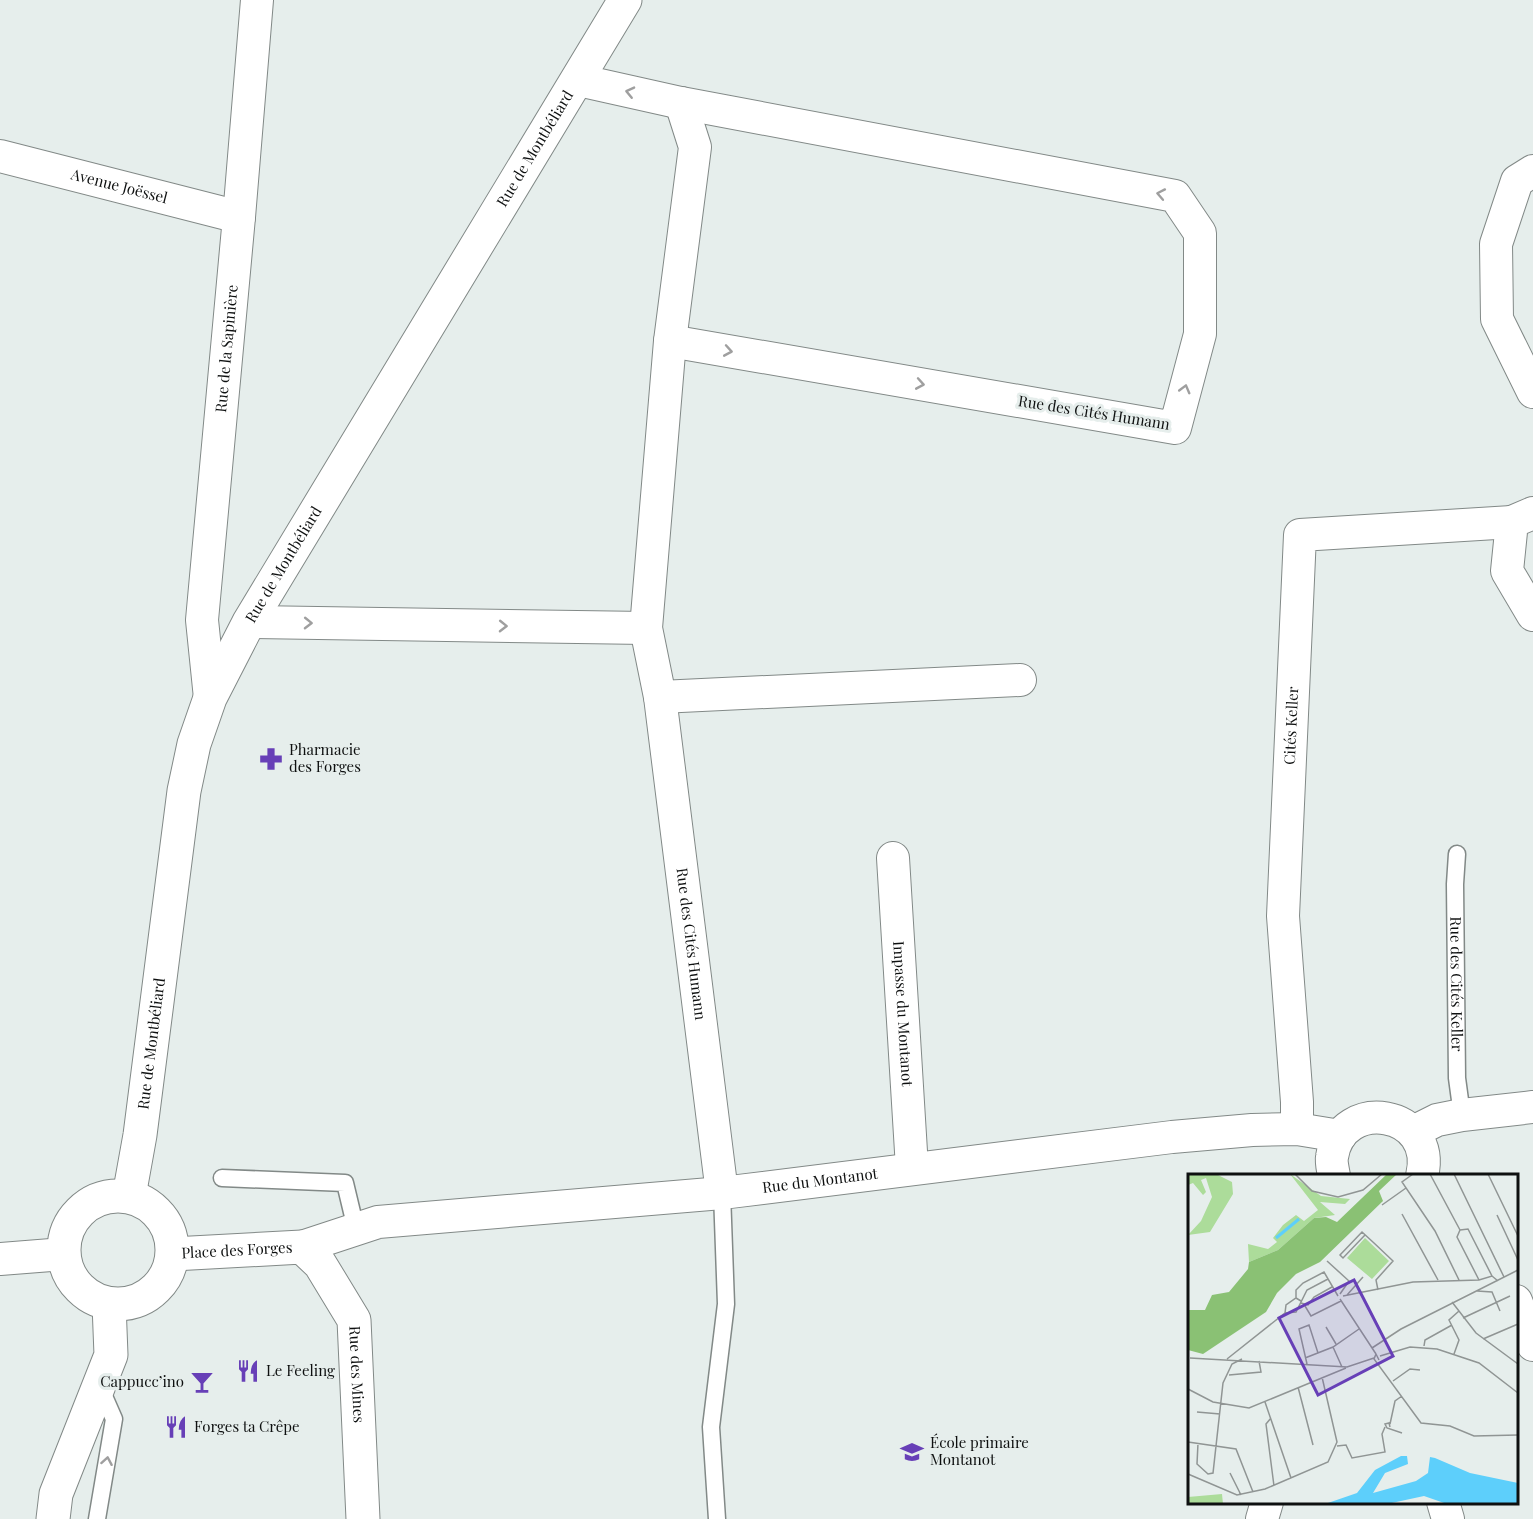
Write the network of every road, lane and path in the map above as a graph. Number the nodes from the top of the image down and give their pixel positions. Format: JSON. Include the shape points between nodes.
{"nodes":[{"id":1,"x":256,"y":0,"type":"edge"},
{"id":2,"x":625,"y":0,"type":"edge"},
{"id":3,"x":578,"y":80,"type":"junction"},
{"id":4,"x":681,"y":103,"type":"junction"},
{"id":5,"x":0,"y":156,"type":"edge"},
{"id":6,"x":1533,"y":171,"type":"edge"},
{"id":7,"x":239,"y":217,"type":"junction"},
{"id":8,"x":670,"y":340,"type":"junction"},
{"id":9,"x":1533,"y":392,"type":"edge"},
{"id":10,"x":1522,"y":517,"type":"edge"},
{"id":11,"x":1533,"y":615,"type":"edge"},
{"id":12,"x":249,"y":622,"type":"junction"},
{"id":13,"x":646,"y":628,"type":"junction"},
{"id":14,"x":1020,"y":680,"type":"dead end"},
{"id":15,"x":660,"y":696,"type":"junction"},
{"id":16,"x":210,"y":698,"type":"junction"},
{"id":17,"x":1457,"y":855,"type":"dead end"},
{"id":18,"x":893,"y":858,"type":"dead end"},
{"id":19,"x":1533,"y":1107,"type":"edge"},
{"id":20,"x":1462,"y":1115,"type":"junction"},
{"id":21,"x":1297,"y":1129,"type":"junction"},
{"id":22,"x":1413,"y":1132,"type":"junction"},
{"id":23,"x":1340,"y":1136,"type":"junction"},
{"id":24,"x":912,"y":1168,"type":"junction"},
{"id":25,"x":1334,"y":1174,"type":"edge"},
{"id":26,"x":1422,"y":1174,"type":"edge"},
{"id":27,"x":222,"y":1178,"type":"dead end"},
{"id":28,"x":722,"y":1192,"type":"junction"},
{"id":29,"x":129,"y":1196,"type":"junction"},
{"id":30,"x":356,"y":1229,"type":"junction"},
{"id":31,"x":302,"y":1247,"type":"junction"},
{"id":32,"x":64,"y":1254,"type":"junction"},
{"id":33,"x":173,"y":1254,"type":"junction"},
{"id":34,"x":0,"y":1259,"type":"edge"},
{"id":35,"x":109,"y":1304,"type":"junction"},
{"id":36,"x":1518,"y":1306,"type":"edge"},
{"id":37,"x":1533,"y":1345,"type":"edge"},
{"id":38,"x":100,"y":1387,"type":"junction"},
{"id":39,"x":1267,"y":1504,"type":"edge"},
{"id":40,"x":1443,"y":1504,"type":"edge"},
{"id":41,"x":53,"y":1519,"type":"edge"},
{"id":42,"x":97,"y":1519,"type":"edge"},
{"id":43,"x":363,"y":1519,"type":"edge"},
{"id":44,"x":717,"y":1519,"type":"edge"},
{"id":45,"x":1262,"y":1519,"type":"edge"},
{"id":46,"x":1448,"y":1519,"type":"edge"}],
"edges":[{"from":1,"to":7,"type":"street","name":"Rue de la Sapinière"},
{"from":2,"to":3,"type":"street","name":"Rue de Montbéliard"},
{"from":4,"to":3,"type":"street","name":"Rue des Cités Humann","one_way":true},
{"from":3,"to":12,"type":"street","name":"Rue de Montbéliard"},
{"from":4,"to":8,"type":"street","name":"Rue des Cités Humann","via":[[695,147]]},
{"from":8,"to":4,"type":"street","name":"Rue des Cités Humann","one_way":true,"via":[[1175,428],[1200,334],[1200,234],[1175,196]]},
{"from":5,"to":7,"type":"street","name":"Avenue Joëssel"},
{"from":6,"to":9,"type":"street","via":[[1517,181],[1496,244],[1497,319]]},
{"from":7,"to":16,"type":"street","name":"Rue de la Sapinière","via":[[202,620]]},
{"from":8,"to":13,"type":"street","name":"Rue des Cités Humann"},
{"from":10,"to":11,"type":"street","name":"Cités Keller","via":[[1507,571]]},
{"from":10,"to":21,"type":"street","name":"Cités Keller","via":[[1300,535],[1283,916]]},
{"from":12,"to":13,"type":"street","one_way":true},
{"from":12,"to":16,"type":"street","name":"Rue de Montbéliard"},
{"from":13,"to":15,"type":"street","name":"Rue des Cités Humann"},
{"from":14,"to":15,"type":"street"},
{"from":15,"to":28,"type":"street","name":"Rue des Cités Humann"},
{"from":16,"to":29,"type":"street","name":"Rue de Montbéliard","via":[[194,744],[184,791]]},
{"from":17,"to":20,"type":"lane","name":"Rue des Cités Keller","via":[[1457,1078]]},
{"from":18,"to":24,"type":"street","name":"Impasse du Montanot"},
{"from":19,"to":20,"type":"street"},
{"from":20,"to":22,"type":"street","via":[[1437,1120]]},
{"from":21,"to":23,"type":"street","name":"Rue du Montanot"},
{"from":21,"to":24,"type":"street","name":"Rue du Montanot","via":[[1172,1137]]},
{"from":22,"to":23,"type":"street","via":[[1396,1120],[1376,1116],[1356,1122]]},
{"from":22,"to":26,"type":"street","via":[[1422,1147]]},
{"from":23,"to":25,"type":"street","via":[[1332,1157]]},
{"from":24,"to":28,"type":"street","name":"Rue du Montanot"},
{"from":27,"to":30,"type":"lane","via":[[345,1183]]},
{"from":28,"to":30,"type":"street","name":"Rue du Montanot","via":[[378,1222]]},
{"from":28,"to":44,"type":"lane","via":[[726,1304],[711,1427]]},
{"from":29,"to":32,"type":"street","via":[[96,1200],[83,1209],[65,1237]]},
{"from":29,"to":33,"type":"street","via":[[162,1217],[171,1234]]},
{"from":30,"to":31,"type":"street","name":"Rue du Montanot"},
{"from":31,"to":33,"type":"street","name":"Place des Forges"},
{"from":31,"to":43,"type":"street","name":"Rue des Mines","via":[[320,1264],[354,1320]]},
{"from":32,"to":34,"type":"street"},
{"from":32,"to":35,"type":"street","via":[[78,1287]]},
{"from":33,"to":35,"type":"street","via":[[166,1276],[152,1293],[132,1303]]},
{"from":35,"to":38,"type":"street","via":[[111,1355]]},
{"from":36,"to":37,"type":"street"},
{"from":38,"to":41,"type":"street","via":[[56,1494]]},
{"from":42,"to":38,"type":"lane","one_way":true,"via":[[114,1419]]},
{"from":39,"to":45,"type":"street"},
{"from":40,"to":46,"type":"street"}]}
